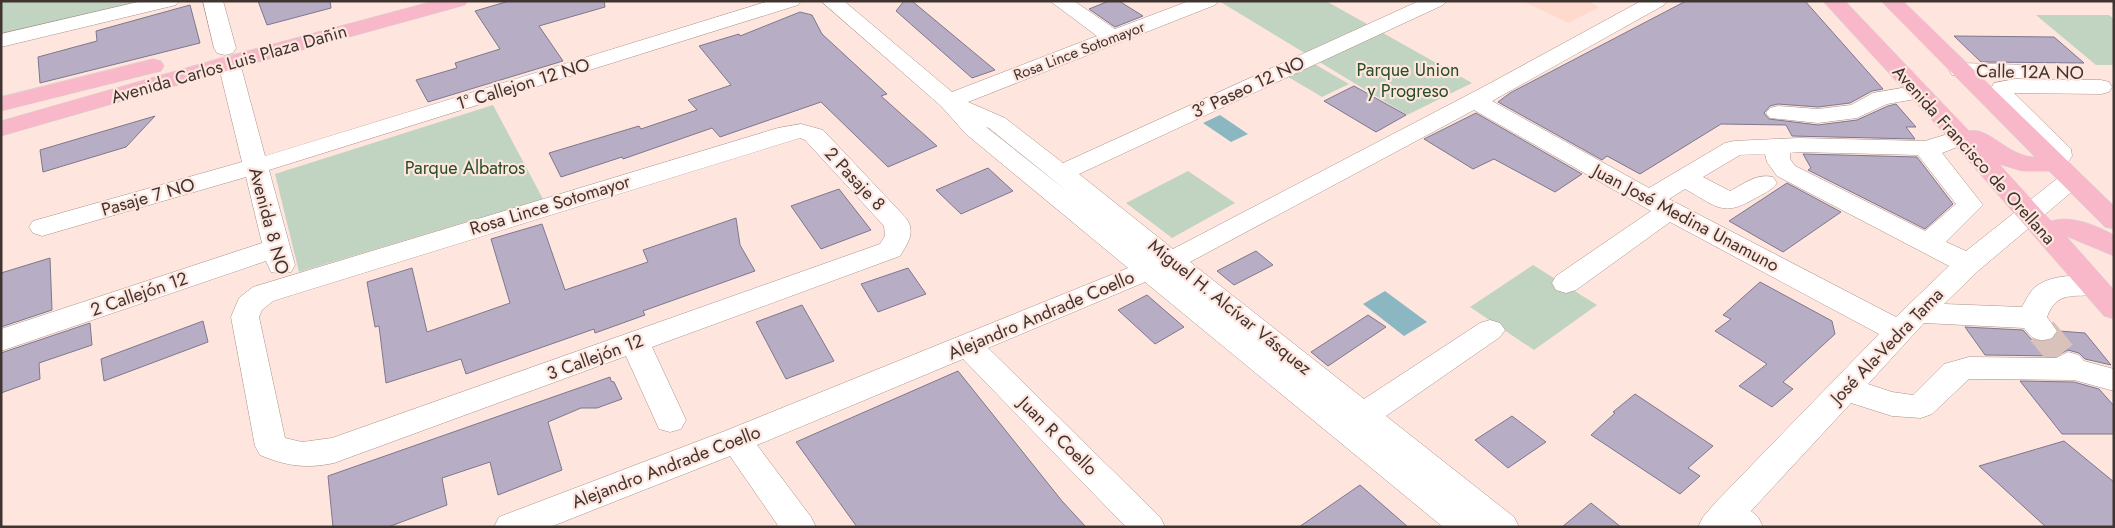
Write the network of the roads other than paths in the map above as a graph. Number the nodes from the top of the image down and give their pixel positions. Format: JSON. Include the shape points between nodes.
{"nodes":[{"id":1,"x":169,"y":1,"type":"edge"},
{"id":2,"x":213,"y":1,"type":"edge"},
{"id":3,"x":402,"y":1,"type":"edge"},
{"id":4,"x":458,"y":1,"type":"edge"},
{"id":5,"x":791,"y":1,"type":"edge"},
{"id":6,"x":831,"y":1,"type":"edge"},
{"id":7,"x":1060,"y":1,"type":"edge"},
{"id":8,"x":1208,"y":1,"type":"edge"},
{"id":9,"x":1436,"y":1,"type":"edge"},
{"id":10,"x":1657,"y":1,"type":"edge"},
{"id":11,"x":1832,"y":1,"type":"edge"},
{"id":12,"x":1890,"y":1,"type":"edge"},
{"id":13,"x":1114,"y":38,"type":"junction"},
{"id":14,"x":1868,"y":38,"type":"junction"},
{"id":15,"x":1,"y":41,"type":"edge"},
{"id":16,"x":227,"y":55,"type":"junction"},
{"id":17,"x":1960,"y":70,"type":"junction"},
{"id":18,"x":113,"y":76,"type":"junction"},
{"id":19,"x":2107,"y":82,"type":"edge"},
{"id":20,"x":65,"y":88,"type":"junction"},
{"id":21,"x":1919,"y":92,"type":"junction"},
{"id":22,"x":1,"y":100,"type":"edge"},
{"id":23,"x":949,"y":101,"type":"junction"},
{"id":24,"x":1475,"y":101,"type":"junction"},
{"id":25,"x":1,"y":104,"type":"edge"},
{"id":26,"x":1,"y":110,"type":"edge"},
{"id":27,"x":1778,"y":112,"type":"dead end"},
{"id":28,"x":1,"y":129,"type":"edge"},
{"id":29,"x":814,"y":135,"type":"joint"},
{"id":30,"x":1961,"y":137,"type":"junction"},
{"id":31,"x":1780,"y":146,"type":"junction"},
{"id":32,"x":1734,"y":148,"type":"junction"},
{"id":33,"x":1925,"y":148,"type":"junction"},
{"id":34,"x":254,"y":167,"type":"junction"},
{"id":35,"x":2064,"y":170,"type":"junction"},
{"id":36,"x":1786,"y":171,"type":"junction"},
{"id":37,"x":1062,"y":172,"type":"junction"},
{"id":38,"x":1685,"y":178,"type":"junction"},
{"id":39,"x":1764,"y":182,"type":"dead end"},
{"id":40,"x":1659,"y":205,"type":"junction"},
{"id":41,"x":1970,"y":205,"type":"junction"},
{"id":42,"x":2028,"y":214,"type":"junction"},
{"id":43,"x":2114,"y":221,"type":"edge"},
{"id":44,"x":896,"y":224,"type":"joint"},
{"id":45,"x":42,"y":227,"type":"dead end"},
{"id":46,"x":1995,"y":241,"type":"junction"},
{"id":47,"x":1928,"y":243,"type":"junction"},
{"id":48,"x":2055,"y":244,"type":"junction"},
{"id":49,"x":2114,"y":247,"type":"edge"},
{"id":50,"x":277,"y":248,"type":"junction"},
{"id":51,"x":1968,"y":264,"type":"junction"},
{"id":52,"x":1160,"y":266,"type":"junction"},
{"id":53,"x":1566,"y":283,"type":"dead end"},
{"id":54,"x":286,"y":285,"type":"junction"},
{"id":55,"x":2093,"y":286,"type":"junction"},
{"id":56,"x":2114,"y":309,"type":"edge"},
{"id":57,"x":1908,"y":322,"type":"junction"},
{"id":58,"x":1490,"y":330,"type":"dead end"},
{"id":59,"x":1,"y":340,"type":"edge"},
{"id":60,"x":635,"y":343,"type":"junction"},
{"id":61,"x":968,"y":346,"type":"junction"},
{"id":62,"x":2114,"y":380,"type":"edge"},
{"id":63,"x":1846,"y":388,"type":"junction"},
{"id":64,"x":1363,"y":416,"type":"junction"},
{"id":65,"x":670,"y":420,"type":"dead end"},
{"id":66,"x":736,"y":440,"type":"junction"},
{"id":67,"x":271,"y":446,"type":"joint"},
{"id":68,"x":1729,"y":522,"type":"edge"},
{"id":69,"x":511,"y":527,"type":"edge"},
{"id":70,"x":799,"y":527,"type":"edge"},
{"id":71,"x":1148,"y":527,"type":"edge"},
{"id":72,"x":1468,"y":527,"type":"edge"},
{"id":73,"x":1502,"y":527,"type":"edge"}],
"edges":[{"from":1,"to":15,"type":"street"},
{"from":2,"to":16,"type":"street","name":"Avenida 8 NO"},
{"from":3,"to":16,"type":"main road","name":"Avenida Carlos Luis Plaza Dañin"},
{"from":4,"to":16,"type":"main road","name":"Avenida Carlos Luis Plaza Dañin"},
{"from":5,"to":34,"type":"street","name":"1º Callejon 12 NO"},
{"from":6,"to":23,"type":"street","name":"Miguel H. Alcívar Vásquez"},
{"from":7,"to":13,"type":"street"},
{"from":8,"to":13,"type":"street","name":"Rosa Lince Sotomayor"},
{"from":9,"to":37,"type":"street","name":"3º Paseo 12 NO"},
{"from":10,"to":24,"type":"street","name":"Alejandro Andrade Coello"},
{"from":11,"to":14,"type":"main road","name":"Avenida Francisco de Orellana"},
{"from":12,"to":17,"type":"main road"},
{"from":13,"to":23,"type":"street","name":"Rosa Lince Sotomayor"},
{"from":14,"to":21,"type":"main road","name":"Avenida Francisco de Orellana"},
{"from":14,"to":35,"type":"main road","via":[[1907,66],[1991,152],[2022,163]]},
{"from":16,"to":18,"type":"main road","name":"Avenida Carlos Luis Plaza Dañin"},
{"from":16,"to":28,"type":"main road","name":"Avenida Carlos Luis Plaza Dañin"},
{"from":16,"to":34,"type":"street","name":"Avenida 8 NO"},
{"from":17,"to":19,"type":"street","name":"Calle 12A NO"},
{"from":17,"to":35,"type":"main road"},
{"from":18,"to":20,"type":"main road","name":"Avenida Carlos Luis Plaza Dañin"},
{"from":18,"to":26,"type":"main road"},
{"from":19,"to":35,"type":"street","name":"Calle 12A NO","via":[[2002,88],[2003,95],[2059,149]]},
{"from":20,"to":22,"type":"main road"},
{"from":20,"to":25,"type":"main road","name":"Avenida Carlos Luis Plaza Dañin"},
{"from":21,"to":27,"type":"street","via":[[1882,98],[1857,111],[1818,116]]},
{"from":21,"to":30,"type":"main road","name":"Avenida Francisco de Orellana"},
{"from":23,"to":37,"type":"street","name":"Miguel H. Alcívar Vásquez","via":[[997,123]]},
{"from":23,"to":52,"type":"street","name":"Miguel H. Alcívar Vásquez","via":[[974,129]]},
{"from":24,"to":40,"type":"street","name":"Juan José Medina Unamuno"},
{"from":24,"to":52,"type":"street","name":"Alejandro Andrade Coello"},
{"from":29,"to":44,"type":"street","name":"2 Pasaje 8"},
{"from":29,"to":54,"type":"street","name":"Rosa Lince Sotomayor","via":[[801,131],[787,133]]},
{"from":30,"to":33,"type":"street","via":[[1937,147]]},
{"from":30,"to":42,"type":"main road","name":"Avenida Francisco de Orellana"},
{"from":31,"to":32,"type":"street"},
{"from":31,"to":33,"type":"street"},
{"from":31,"to":36,"type":"street","via":[[1778,163]]},
{"from":32,"to":36,"type":"street"},
{"from":32,"to":38,"type":"street"},
{"from":33,"to":41,"type":"street"},
{"from":34,"to":45,"type":"street","name":"Pasaje 7 NO"},
{"from":34,"to":50,"type":"street","name":"Avenida 8 NO"},
{"from":35,"to":42,"type":"street","name":"José Ala-Vedra Tama"},
{"from":35,"to":43,"type":"main road"},
{"from":36,"to":47,"type":"street"},
{"from":37,"to":52,"type":"street","name":"Miguel H. Alcívar Vásquez"},
{"from":38,"to":39,"type":"street","via":[[1730,202]]},
{"from":38,"to":40,"type":"street"},
{"from":40,"to":53,"type":"street"},
{"from":40,"to":57,"type":"street","name":"Juan José Medina Unamuno"},
{"from":41,"to":46,"type":"street"},
{"from":41,"to":47,"type":"street"},
{"from":42,"to":46,"type":"street","name":"José Ala-Vedra Tama"},
{"from":42,"to":48,"type":"main road","name":"Avenida Francisco de Orellana"},
{"from":44,"to":60,"type":"street","name":"3 Callejón 12","via":[[898,236],[890,250]]},
{"from":46,"to":51,"type":"street","name":"José Ala-Vedra Tama"},
{"from":47,"to":51,"type":"street"},
{"from":48,"to":49,"type":"main road","via":[[2053,232],[2063,228],[2091,233]]},
{"from":48,"to":55,"type":"main road","name":"Avenida Francisco de Orellana"},
{"from":50,"to":54,"type":"street","name":"Avenida 8 NO"},
{"from":50,"to":59,"type":"street","name":"2 Callejón 12"},
{"from":51,"to":57,"type":"street","name":"José Ala-Vedra Tama"},
{"from":52,"to":61,"type":"street","name":"Alejandro Andrade Coello"},
{"from":52,"to":64,"type":"street","name":"Miguel H. Alcívar Vásquez"},
{"from":52,"to":72,"type":"street","name":"Miguel H. Alcívar Vásquez"},
{"from":54,"to":67,"type":"street","name":"Avenida 8 NO","via":[[263,294],[249,305],[245,317]]},
{"from":55,"to":56,"type":"main road","name":"Avenida Francisco de Orellana"},
{"from":55,"to":57,"type":"street","via":[[2051,289],[2038,300],[2037,324]]},
{"from":57,"to":63,"type":"street","name":"José Ala-Vedra Tama"},
{"from":58,"to":64,"type":"street"},
{"from":60,"to":65,"type":"street"},
{"from":60,"to":67,"type":"street","name":"3 Callejón 12","via":[[334,450],[308,456],[287,453]]},
{"from":61,"to":66,"type":"street","name":"Alejandro Andrade Coello"},
{"from":61,"to":71,"type":"street","name":"Juan R Coello"},
{"from":62,"to":63,"type":"street","via":[[2071,366],[1969,368],[1955,372],[1921,406],[1904,408],[1883,404]]},
{"from":63,"to":68,"type":"street","name":"José Ala-Vedra Tama"},
{"from":64,"to":73,"type":"street","name":"Miguel H. Alcívar Vásquez"},
{"from":66,"to":69,"type":"street","name":"Alejandro Andrade Coello"},
{"from":66,"to":70,"type":"street"}]}
